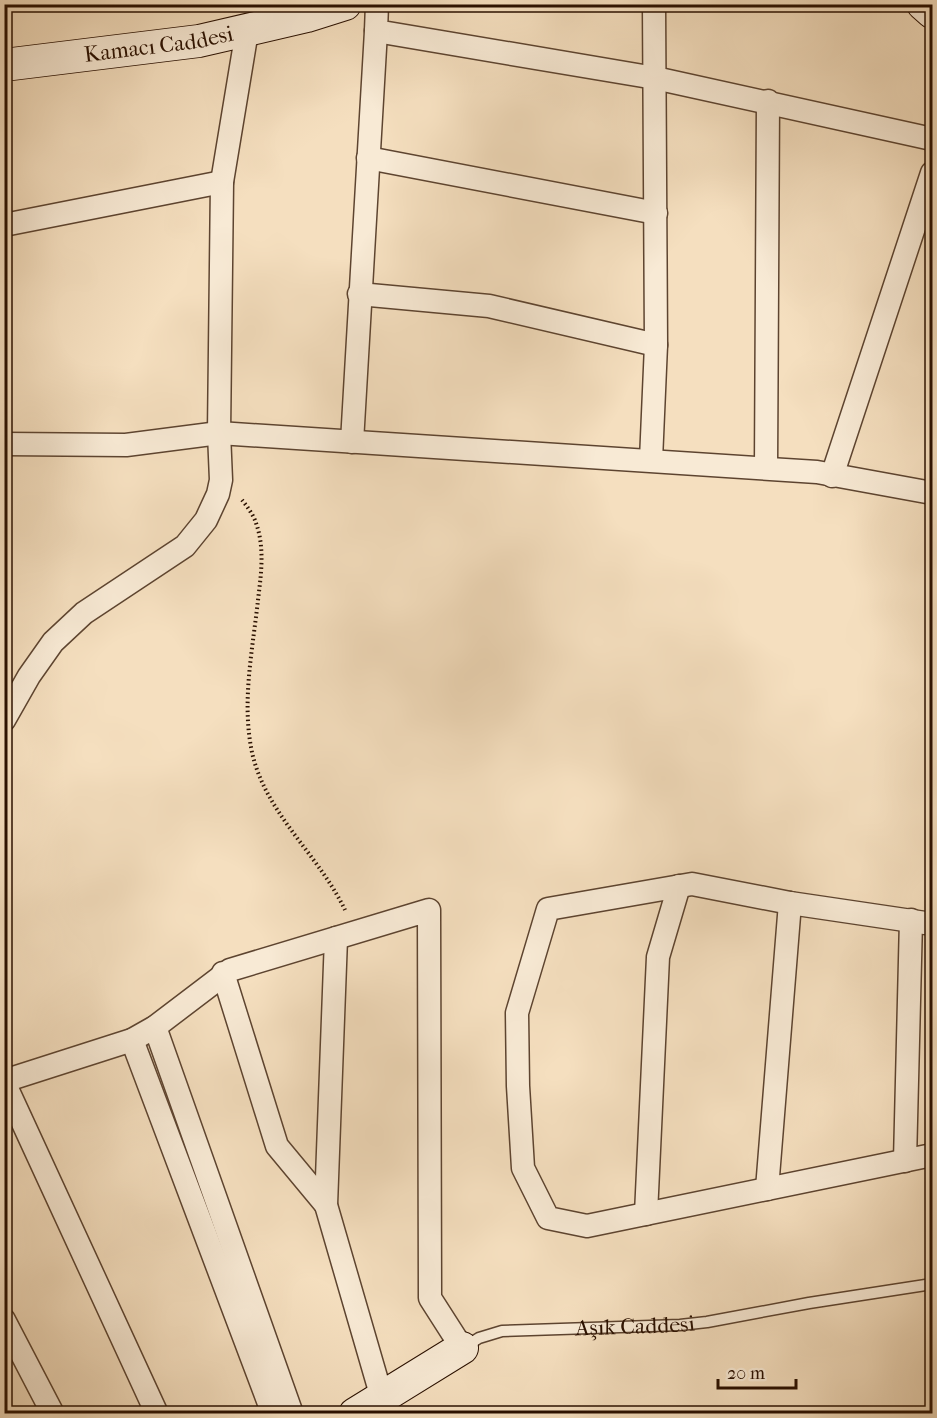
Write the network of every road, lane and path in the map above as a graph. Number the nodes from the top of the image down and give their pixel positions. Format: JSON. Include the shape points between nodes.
{"nodes":[{"id":1,"x":345,"y":4,"type":"edge"},
{"id":2,"x":377,"y":4,"type":"edge"},
{"id":3,"x":654,"y":4,"type":"edge"},
{"id":4,"x":923,"y":4,"type":"edge"},
{"id":5,"x":313,"y":10,"type":"edge"},
{"id":6,"x":933,"y":12,"type":"edge"},
{"id":7,"x":247,"y":31,"type":"junction"},
{"id":8,"x":376,"y":31,"type":"junction"},
{"id":9,"x":4,"y":65,"type":"edge"},
{"id":10,"x":655,"y":78,"type":"junction"},
{"id":11,"x":768,"y":102,"type":"junction"},
{"id":12,"x":933,"y":139,"type":"edge"},
{"id":13,"x":368,"y":158,"type":"junction"},
{"id":14,"x":933,"y":173,"type":"edge"},
{"id":15,"x":222,"y":182,"type":"junction"},
{"id":16,"x":656,"y":213,"type":"junction"},
{"id":17,"x":4,"y":225,"type":"edge"},
{"id":18,"x":359,"y":294,"type":"junction"},
{"id":19,"x":656,"y":345,"type":"junction"},
{"id":20,"x":219,"y":434,"type":"junction"},
{"id":21,"x":352,"y":442,"type":"junction"},
{"id":22,"x":4,"y":444,"type":"edge"},
{"id":23,"x":651,"y":460,"type":"junction"},
{"id":24,"x":766,"y":468,"type":"junction"},
{"id":25,"x":832,"y":476,"type":"junction"},
{"id":26,"x":221,"y":480,"type":"junction"},
{"id":27,"x":933,"y":493,"type":"edge"},
{"id":28,"x":4,"y":720,"type":"edge"},
{"id":29,"x":679,"y":886,"type":"junction"},
{"id":30,"x":789,"y":903,"type":"junction"},
{"id":31,"x":922,"y":922,"type":"edge"},
{"id":32,"x":346,"y":935,"type":"junction"},
{"id":33,"x":223,"y":973,"type":"junction"},
{"id":34,"x":155,"y":1027,"type":"junction"},
{"id":35,"x":132,"y":1040,"type":"junction"},
{"id":36,"x":4,"y":1081,"type":"edge"},
{"id":37,"x":933,"y":1155,"type":"edge"},
{"id":38,"x":905,"y":1161,"type":"junction"},
{"id":39,"x":767,"y":1189,"type":"junction"},
{"id":40,"x":326,"y":1206,"type":"junction"},
{"id":41,"x":646,"y":1214,"type":"junction"},
{"id":42,"x":933,"y":1284,"type":"edge"},
{"id":43,"x":4,"y":1320,"type":"edge"},
{"id":44,"x":462,"y":1348,"type":"junction"},
{"id":45,"x":382,"y":1398,"type":"junction"},
{"id":46,"x":53,"y":1413,"type":"edge"},
{"id":47,"x":157,"y":1413,"type":"edge"},
{"id":48,"x":273,"y":1413,"type":"edge"},
{"id":49,"x":292,"y":1413,"type":"edge"},
{"id":50,"x":354,"y":1413,"type":"edge"}],
"edges":[{"from":1,"to":5,"type":"street","name":"Kamacı Caddesi"},
{"from":2,"to":8,"type":"street"},
{"from":3,"to":10,"type":"street"},
{"from":4,"to":6,"type":"street"},
{"from":5,"to":7,"type":"street","name":"Kamacı Caddesi"},
{"from":7,"to":9,"type":"street","name":"Kamacı Caddesi","via":[[199,41]]},
{"from":7,"to":15,"type":"street"},
{"from":8,"to":10,"type":"street"},
{"from":8,"to":13,"type":"street"},
{"from":10,"to":11,"type":"street"},
{"from":10,"to":16,"type":"street"},
{"from":11,"to":12,"type":"street"},
{"from":11,"to":24,"type":"street"},
{"from":13,"to":16,"type":"street"},
{"from":13,"to":18,"type":"street"},
{"from":14,"to":25,"type":"street"},
{"from":15,"to":17,"type":"street"},
{"from":15,"to":20,"type":"street"},
{"from":16,"to":19,"type":"street"},
{"from":18,"to":19,"type":"street","via":[[489,306]]},
{"from":18,"to":21,"type":"street"},
{"from":19,"to":23,"type":"street"},
{"from":20,"to":21,"type":"street"},
{"from":20,"to":22,"type":"street","via":[[126,445]]},
{"from":20,"to":26,"type":"street"},
{"from":21,"to":23,"type":"street"},
{"from":23,"to":24,"type":"street"},
{"from":24,"to":25,"type":"street"},
{"from":25,"to":27,"type":"street"},
{"from":26,"to":28,"type":"street","via":[[213,508],[196,534],[172,556],[101,600],[68,627],[40,659]]},
{"from":26,"to":32,"type":"path","via":[[244,502],[256,522],[262,560],[247,723],[255,765],[272,804],[334,887]]},
{"from":29,"to":30,"type":"street","via":[[692,884]]},
{"from":29,"to":41,"type":"street","via":[[658,957]]},
{"from":29,"to":41,"type":"street","via":[[548,909],[518,1013],[523,1168],[548,1218],[587,1226]]},
{"from":30,"to":31,"type":"street"},
{"from":30,"to":39,"type":"street"},
{"from":31,"to":38,"type":"street"},
{"from":32,"to":33,"type":"street"},
{"from":32,"to":40,"type":"street"},
{"from":32,"to":44,"type":"street","via":[[429,910],[430,1298]]},
{"from":33,"to":34,"type":"street"},
{"from":33,"to":40,"type":"street","via":[[277,1146]]},
{"from":34,"to":35,"type":"street"},
{"from":34,"to":49,"type":"street"},
{"from":35,"to":36,"type":"street"},
{"from":35,"to":48,"type":"street"},
{"from":36,"to":47,"type":"street"},
{"from":37,"to":38,"type":"street"},
{"from":38,"to":39,"type":"street"},
{"from":39,"to":41,"type":"street"},
{"from":40,"to":45,"type":"street"},
{"from":42,"to":44,"type":"lane","name":"Aşık Caddesi","via":[[680,1325],[502,1331]]},
{"from":43,"to":46,"type":"street"},
{"from":44,"to":45,"type":"street","name":"Aşık Caddesi"},
{"from":45,"to":50,"type":"street","name":"Aşık Caddesi"}]}
